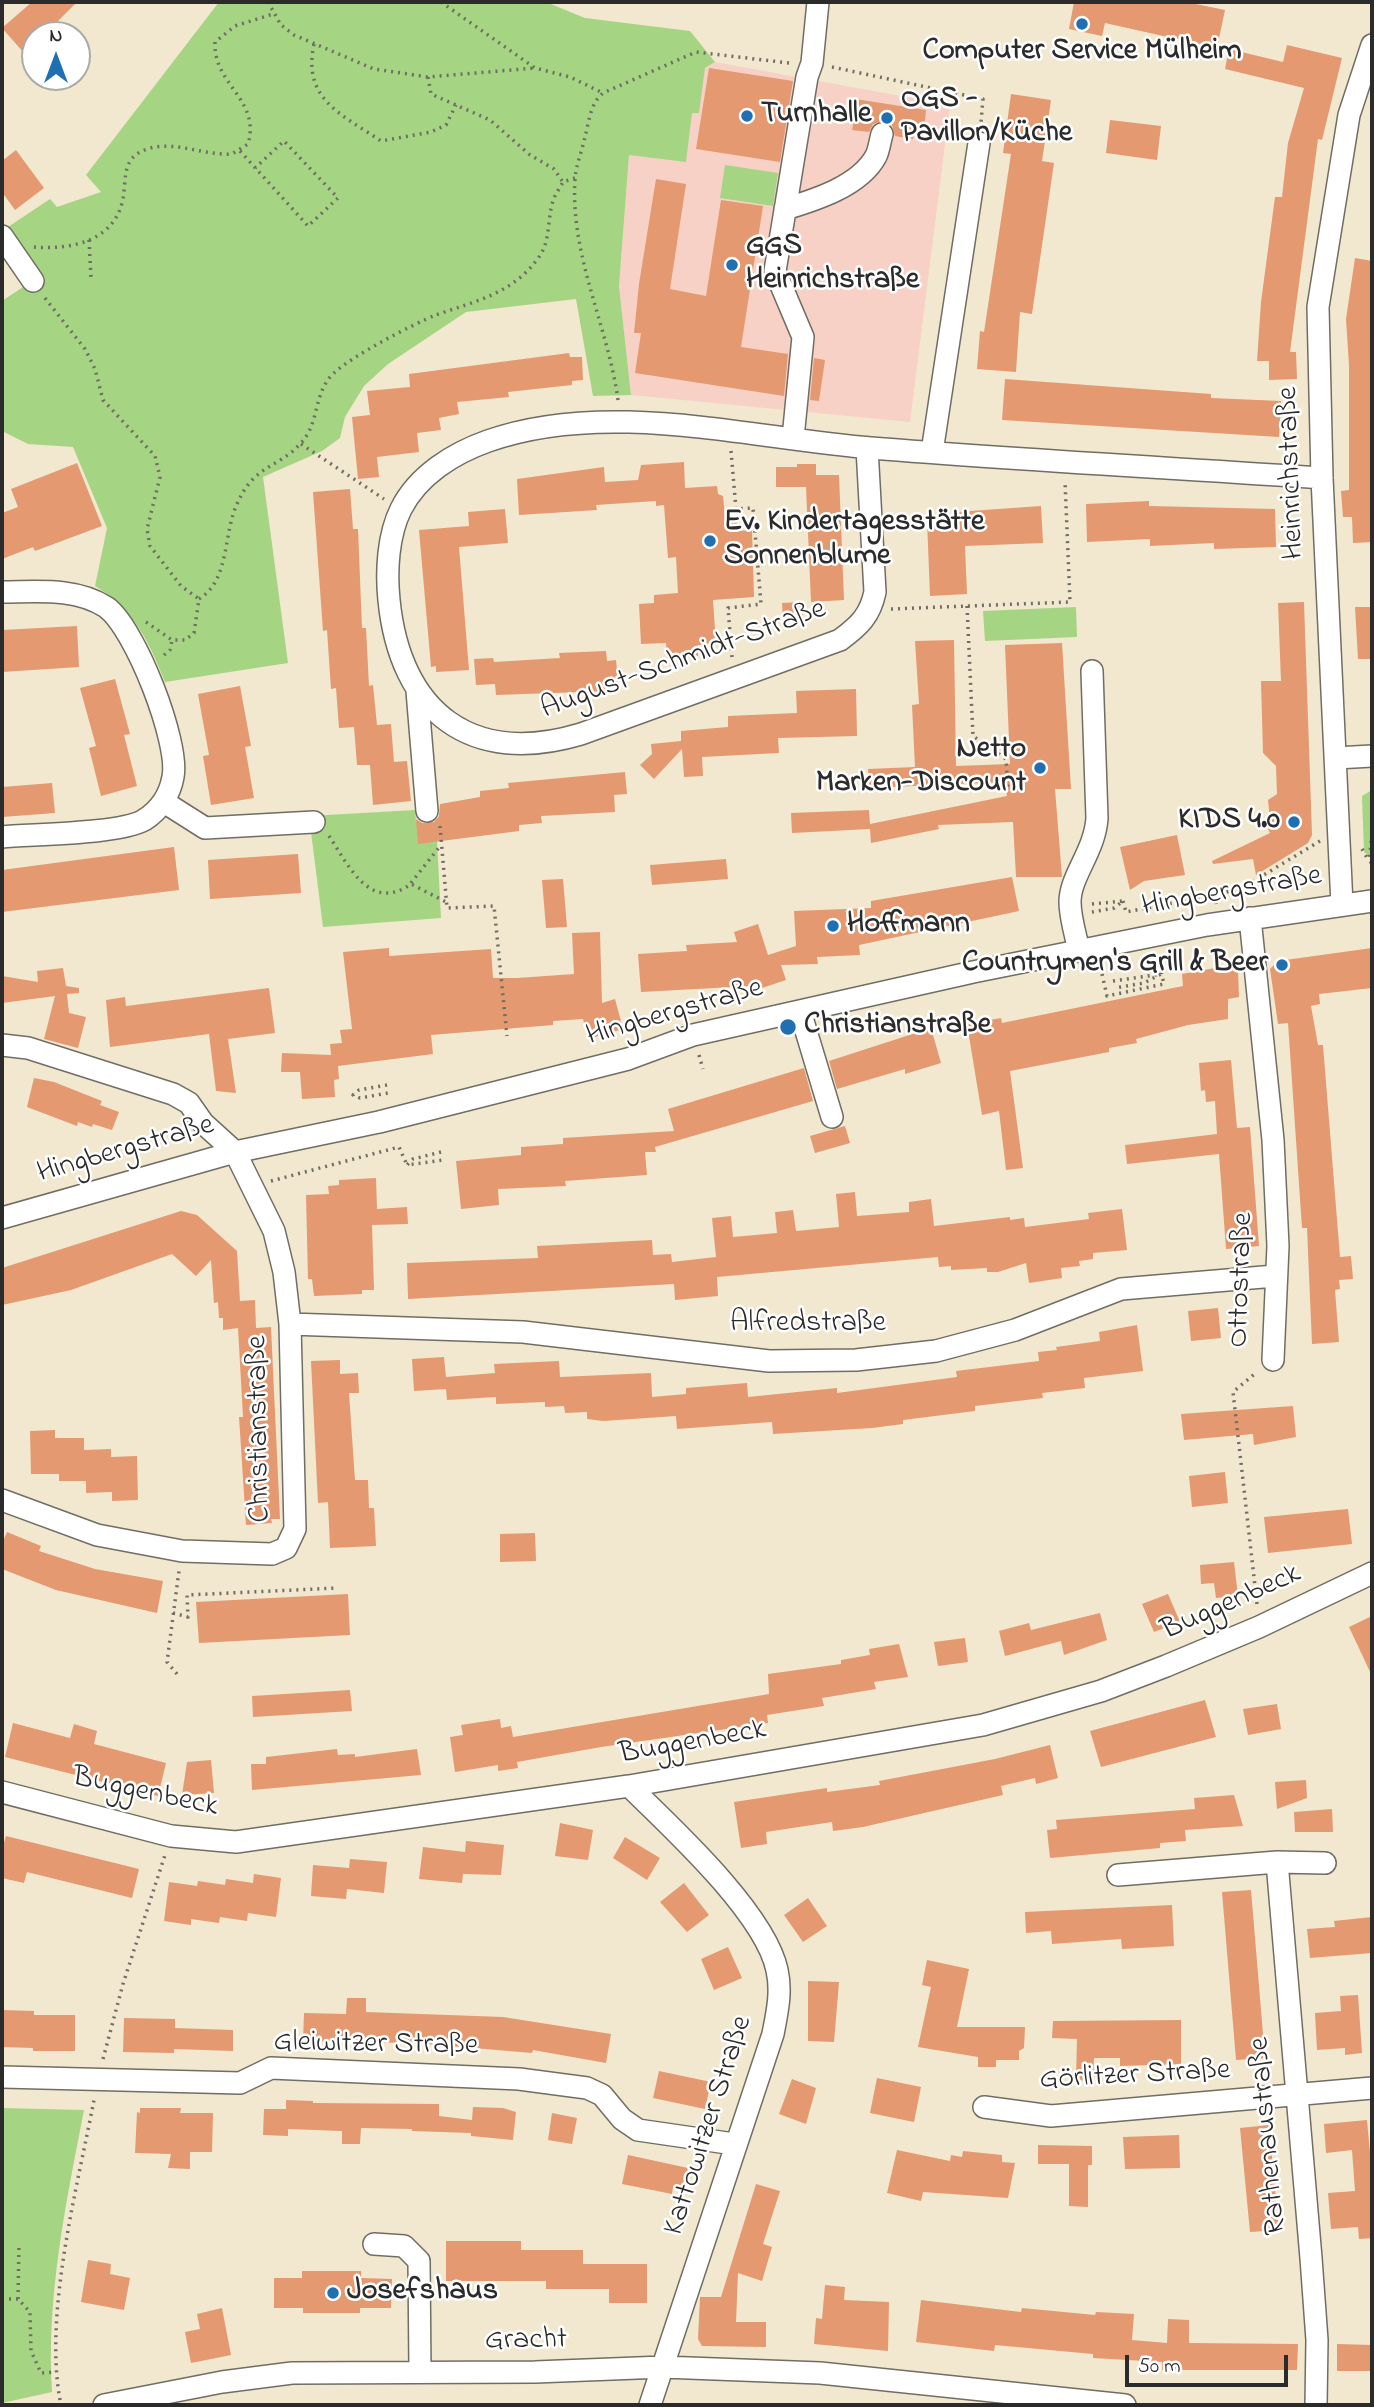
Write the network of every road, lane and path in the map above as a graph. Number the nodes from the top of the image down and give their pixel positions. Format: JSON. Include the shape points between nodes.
{"nodes":[{"id":1,"x":268,"y":2,"type":"edge"},
{"id":2,"x":441,"y":2,"type":"edge"},
{"id":3,"x":818,"y":2,"type":"edge"},
{"id":4,"x":273,"y":14,"type":"junction"},
{"id":5,"x":314,"y":44,"type":"junction"},
{"id":6,"x":1371,"y":56,"type":"edge"},
{"id":7,"x":812,"y":63,"type":"junction"},
{"id":8,"x":535,"y":68,"type":"junction"},
{"id":9,"x":428,"y":77,"type":"junction"},
{"id":10,"x":603,"y":93,"type":"junction"},
{"id":11,"x":456,"y":105,"type":"junction"},
{"id":12,"x":882,"y":134,"type":"dead end"},
{"id":13,"x":979,"y":144,"type":"joint"},
{"id":14,"x":240,"y":152,"type":"junction"},
{"id":15,"x":255,"y":168,"type":"junction"},
{"id":16,"x":575,"y":178,"type":"junction"},
{"id":17,"x":563,"y":182,"type":"junction"},
{"id":18,"x":785,"y":209,"type":"junction"},
{"id":19,"x":5,"y":240,"type":"edge"},
{"id":20,"x":89,"y":240,"type":"junction"},
{"id":21,"x":91,"y":278,"type":"dead end"},
{"id":22,"x":33,"y":281,"type":"joint"},
{"id":23,"x":621,"y":423,"type":"junction"},
{"id":24,"x":730,"y":431,"type":"junction"},
{"id":25,"x":793,"y":438,"type":"junction"},
{"id":26,"x":301,"y":444,"type":"junction"},
{"id":27,"x":867,"y":448,"type":"junction"},
{"id":28,"x":932,"y":452,"type":"junction"},
{"id":29,"x":1064,"y":461,"type":"junction"},
{"id":30,"x":1322,"y":478,"type":"junction"},
{"id":31,"x":401,"y":510,"type":"junction"},
{"id":32,"x":2,"y":592,"type":"edge"},
{"id":33,"x":199,"y":599,"type":"junction"},
{"id":34,"x":967,"y":606,"type":"junction"},
{"id":35,"x":872,"y":610,"type":"junction"},
{"id":36,"x":121,"y":622,"type":"junction"},
{"id":37,"x":1092,"y":671,"type":"dead end"},
{"id":38,"x":734,"y":679,"type":"junction"},
{"id":39,"x":417,"y":689,"type":"junction"},
{"id":40,"x":1372,"y":756,"type":"edge"},
{"id":41,"x":1336,"y":758,"type":"junction"},
{"id":42,"x":1007,"y":789,"type":"dead end"},
{"id":43,"x":164,"y":802,"type":"junction"},
{"id":44,"x":434,"y":815,"type":"joint"},
{"id":45,"x":314,"y":822,"type":"joint"},
{"id":46,"x":1372,"y":834,"type":"edge"},
{"id":47,"x":2,"y":837,"type":"edge"},
{"id":48,"x":1340,"y":840,"type":"junction"},
{"id":49,"x":442,"y":843,"type":"junction"},
{"id":50,"x":1370,"y":862,"type":"edge"},
{"id":51,"x":411,"y":884,"type":"junction"},
{"id":52,"x":1215,"y":895,"type":"junction"},
{"id":53,"x":1123,"y":901,"type":"junction"},
{"id":54,"x":1372,"y":901,"type":"edge"},
{"id":55,"x":446,"y":902,"type":"junction"},
{"id":56,"x":1342,"y":905,"type":"junction"},
{"id":57,"x":1082,"y":906,"type":"dead end"},
{"id":58,"x":1083,"y":914,"type":"dead end"},
{"id":59,"x":1250,"y":918,"type":"junction"},
{"id":60,"x":1219,"y":924,"type":"junction"},
{"id":61,"x":1079,"y":951,"type":"junction"},
{"id":62,"x":1159,"y":963,"type":"dead end"},
{"id":63,"x":1101,"y":974,"type":"dead end"},
{"id":64,"x":1161,"y":974,"type":"junction"},
{"id":65,"x":1113,"y":981,"type":"dead end"},
{"id":66,"x":1115,"y":988,"type":"dead end"},
{"id":67,"x":800,"y":1011,"type":"junction"},
{"id":68,"x":507,"y":1036,"type":"dead end"},
{"id":69,"x":2,"y":1045,"type":"edge"},
{"id":70,"x":387,"y":1085,"type":"dead end"},
{"id":71,"x":388,"y":1093,"type":"dead end"},
{"id":72,"x":353,"y":1095,"type":"junction"},
{"id":73,"x":355,"y":1107,"type":"dead end"},
{"id":74,"x":832,"y":1117,"type":"dead end"},
{"id":75,"x":235,"y":1152,"type":"junction"},
{"id":76,"x":441,"y":1152,"type":"dead end"},
{"id":77,"x":443,"y":1160,"type":"dead end"},
{"id":78,"x":407,"y":1165,"type":"junction"},
{"id":79,"x":253,"y":1186,"type":"junction"},
{"id":80,"x":2,"y":1218,"type":"edge"},
{"id":81,"x":1275,"y":1276,"type":"junction"},
{"id":82,"x":290,"y":1324,"type":"junction"},
{"id":83,"x":1272,"y":1360,"type":"joint"},
{"id":84,"x":2,"y":1500,"type":"edge"},
{"id":85,"x":1372,"y":1573,"type":"edge"},
{"id":86,"x":178,"y":1579,"type":"dead end"},
{"id":87,"x":337,"y":1588,"type":"dead end"},
{"id":88,"x":173,"y":1613,"type":"junction"},
{"id":89,"x":1259,"y":1627,"type":"junction"},
{"id":90,"x":177,"y":1674,"type":"dead end"},
{"id":91,"x":629,"y":1786,"type":"junction"},
{"id":92,"x":2,"y":1792,"type":"edge"},
{"id":93,"x":171,"y":1836,"type":"junction"},
{"id":94,"x":1277,"y":1862,"type":"junction"},
{"id":95,"x":1325,"y":1864,"type":"dead end"},
{"id":96,"x":1118,"y":1875,"type":"dead end"},
{"id":97,"x":2,"y":2077,"type":"edge"},
{"id":98,"x":99,"y":2078,"type":"junction"},
{"id":99,"x":1372,"y":2088,"type":"edge"},
{"id":100,"x":1296,"y":2096,"type":"junction"},
{"id":101,"x":984,"y":2107,"type":"dead end"},
{"id":102,"x":734,"y":2144,"type":"junction"},
{"id":103,"x":19,"y":2244,"type":"dead end"},
{"id":104,"x":374,"y":2244,"type":"dead end"},
{"id":105,"x":2,"y":2299,"type":"edge"},
{"id":106,"x":18,"y":2299,"type":"junction"},
{"id":107,"x":663,"y":2367,"type":"junction"},
{"id":108,"x":55,"y":2372,"type":"junction"},
{"id":109,"x":420,"y":2372,"type":"junction"},
{"id":110,"x":947,"y":2396,"type":"edge"},
{"id":111,"x":60,"y":2400,"type":"dead end"},
{"id":112,"x":104,"y":2405,"type":"edge"},
{"id":113,"x":650,"y":2405,"type":"edge"},
{"id":114,"x":1125,"y":2405,"type":"edge"},
{"id":115,"x":1316,"y":2405,"type":"edge"}],
"edges":[{"from":1,"to":4,"type":"path"},
{"from":2,"to":8,"type":"path"},
{"from":3,"to":7,"type":"street"},
{"from":4,"to":5,"type":"path","via":[[294,35]]},
{"from":4,"to":14,"type":"path","via":[[235,26],[215,43],[222,73],[250,117],[248,144]]},
{"from":5,"to":9,"type":"path","via":[[374,69]]},
{"from":5,"to":11,"type":"path","via":[[311,72],[316,90],[323,100],[381,141],[432,132],[446,125]]},
{"from":6,"to":30,"type":"street","name":"Heinrichstraße","via":[[1349,115],[1318,307]]},
{"from":7,"to":10,"type":"path","via":[[696,52]]},
{"from":7,"to":13,"type":"path","via":[[984,99]]},
{"from":7,"to":18,"type":"street"},
{"from":8,"to":9,"type":"path"},
{"from":8,"to":10,"type":"path","via":[[570,77]]},
{"from":9,"to":11,"type":"path","via":[[431,94]]},
{"from":10,"to":16,"type":"path","via":[[593,105]]},
{"from":11,"to":17,"type":"path","via":[[490,120],[554,169]]},
{"from":12,"to":18,"type":"street","via":[[876,156],[861,173],[815,201]]},
{"from":13,"to":28,"type":"street"},
{"from":14,"to":15,"type":"path"},
{"from":14,"to":20,"type":"path","via":[[222,155],[169,147],[137,154],[126,165],[119,211],[104,232]]},
{"from":15,"to":15,"type":"path","via":[[308,226],[338,198],[284,141]]},
{"from":16,"to":17,"type":"path"},
{"from":16,"to":23,"type":"path","via":[[577,228],[614,370]]},
{"from":17,"to":26,"type":"path","via":[[553,201],[540,256],[525,272],[507,289],[435,316],[333,374],[319,394],[312,429]]},
{"from":18,"to":25,"type":"street","via":[[775,271],[803,337]]},
{"from":19,"to":20,"type":"path","via":[[48,248]]},
{"from":19,"to":22,"type":"street"},
{"from":20,"to":21,"type":"path"},
{"from":22,"to":33,"type":"path","via":[[85,349],[103,400],[155,456],[160,477],[147,529],[150,546],[181,586]]},
{"from":23,"to":24,"type":"street","name":"August-Schmidt-Straße"},
{"from":23,"to":31,"type":"street","name":"August-Schmidt-Straße","via":[[542,427],[475,446],[440,465]]},
{"from":24,"to":25,"type":"street","name":"August-Schmidt-Straße"},
{"from":24,"to":38,"type":"path","via":[[736,509],[753,508],[761,604],[728,608]]},
{"from":25,"to":27,"type":"street","name":"August-Schmidt-Straße"},
{"from":26,"to":31,"type":"path"},
{"from":26,"to":33,"type":"path","via":[[260,470],[249,483],[226,535],[222,567],[209,593]]},
{"from":27,"to":28,"type":"street","name":"August-Schmidt-Straße"},
{"from":27,"to":35,"type":"street","name":"August-Schmidt-Straße","via":[[875,592]]},
{"from":28,"to":29,"type":"street","name":"August-Schmidt-Straße"},
{"from":29,"to":30,"type":"street","name":"August-Schmidt-Straße"},
{"from":29,"to":34,"type":"path","via":[[1070,601]]},
{"from":30,"to":41,"type":"street","name":"Heinrichstraße"},
{"from":31,"to":39,"type":"street","name":"August-Schmidt-Straße","via":[[390,551],[388,593],[396,644]]},
{"from":32,"to":36,"type":"street","via":[[81,596],[106,607]]},
{"from":33,"to":36,"type":"path","via":[[194,633],[185,640],[172,640],[139,618]]},
{"from":34,"to":35,"type":"path"},
{"from":34,"to":42,"type":"path","via":[[973,736],[1006,759]]},
{"from":35,"to":38,"type":"street","name":"August-Schmidt-Straße","via":[[840,640]]},
{"from":36,"to":43,"type":"street","via":[[137,649],[172,745],[174,776]]},
{"from":37,"to":61,"type":"street","via":[[1097,818],[1070,902]]},
{"from":38,"to":39,"type":"street","name":"August-Schmidt-Straße","via":[[581,734],[539,744],[493,743],[464,733],[432,710]]},
{"from":39,"to":44,"type":"street"},
{"from":40,"to":41,"type":"street"},
{"from":41,"to":48,"type":"street","name":"Heinrichstraße"},
{"from":43,"to":45,"type":"street","via":[[205,828]]},
{"from":43,"to":47,"type":"street","via":[[144,820],[122,827]]},
{"from":44,"to":49,"type":"path"},
{"from":45,"to":51,"type":"path","via":[[324,829],[362,885],[383,894]]},
{"from":46,"to":50,"type":"path"},
{"from":48,"to":50,"type":"path","via":[[1359,839]]},
{"from":48,"to":52,"type":"path","via":[[1316,842],[1242,888]]},
{"from":48,"to":56,"type":"street","name":"Heinrichstraße"},
{"from":49,"to":51,"type":"path"},
{"from":49,"to":55,"type":"path"},
{"from":51,"to":55,"type":"path"},
{"from":52,"to":53,"type":"path","via":[[1126,912]]},
{"from":52,"to":60,"type":"path"},
{"from":53,"to":57,"type":"path"},
{"from":53,"to":58,"type":"path","via":[[1114,908]]},
{"from":54,"to":56,"type":"street","name":"Hingbergstraße"},
{"from":55,"to":68,"type":"path","via":[[447,908],[494,906]]},
{"from":56,"to":59,"type":"street","name":"Hingbergstraße"},
{"from":59,"to":60,"type":"street","name":"Hingbergstraße"},
{"from":59,"to":81,"type":"street","name":"Ottostraße","via":[[1272,1140],[1278,1246]]},
{"from":60,"to":61,"type":"street","name":"Hingbergstraße"},
{"from":61,"to":67,"type":"street","name":"Hingbergstraße"},
{"from":62,"to":64,"type":"path"},
{"from":63,"to":64,"type":"path","via":[[1107,996],[1164,984]]},
{"from":64,"to":65,"type":"path"},
{"from":64,"to":66,"type":"path","via":[[1144,983]]},
{"from":67,"to":74,"type":"street"},
{"from":67,"to":75,"type":"street","name":"Hingbergstraße","via":[[693,1035],[628,1059],[513,1089]]},
{"from":69,"to":75,"type":"street","name":"Christianstraße","via":[[40,1052],[173,1094],[189,1103]]},
{"from":70,"to":72,"type":"path"},
{"from":71,"to":72,"type":"path"},
{"from":72,"to":73,"type":"path"},
{"from":75,"to":79,"type":"street","name":"Christianstraße"},
{"from":75,"to":80,"type":"street","name":"Hingbergstraße"},
{"from":76,"to":78,"type":"path"},
{"from":77,"to":78,"type":"path"},
{"from":78,"to":79,"type":"path","via":[[399,1147]]},
{"from":79,"to":82,"type":"street","name":"Christianstraße","via":[[274,1231]]},
{"from":81,"to":82,"type":"street","name":"Alfredstraße","via":[[1121,1289],[1015,1330],[949,1348],[856,1360],[769,1362],[523,1332]]},
{"from":81,"to":83,"type":"street","name":"Ottostraße"},
{"from":82,"to":84,"type":"street","name":"Christianstraße","via":[[295,1529],[286,1548],[272,1554],[182,1551],[97,1535]]},
{"from":83,"to":89,"type":"path","name":"Ottostraße","via":[[1233,1392]]},
{"from":85,"to":89,"type":"street","name":"Buggenbeck"},
{"from":86,"to":88,"type":"path"},
{"from":87,"to":88,"type":"path","via":[[187,1595],[188,1617]]},
{"from":88,"to":90,"type":"path","via":[[167,1662]]},
{"from":89,"to":91,"type":"street","name":"Buggenbeck","via":[[1101,1691],[983,1725]]},
{"from":91,"to":93,"type":"street","name":"Buggenbeck","via":[[236,1842]]},
{"from":91,"to":102,"type":"street","name":"Kattowitzer Straße","via":[[705,1861],[765,1939],[777,1969],[780,2000],[774,2034]]},
{"from":92,"to":93,"type":"street","name":"Buggenbeck"},
{"from":93,"to":98,"type":"path","via":[[123,1984]]},
{"from":94,"to":95,"type":"street"},
{"from":94,"to":96,"type":"street"},
{"from":94,"to":100,"type":"street","name":"Rathenaustraße"},
{"from":97,"to":98,"type":"street","name":"Gleiwitzer Straße"},
{"from":98,"to":102,"type":"street","name":"Gleiwitzer Straße","via":[[240,2082],[271,2068],[519,2078],[587,2088],[603,2095],[622,2119],[638,2130]]},
{"from":98,"to":108,"type":"path","via":[[67,2243]]},
{"from":99,"to":100,"type":"street","name":"Görlitzer Straße"},
{"from":100,"to":101,"type":"street","name":"Görlitzer Straße","via":[[1051,2116]]},
{"from":100,"to":115,"type":"street","name":"Rathenaustraße","via":[[1315,2313]]},
{"from":102,"to":107,"type":"street","name":"Kattowitzer Straße"},
{"from":103,"to":106,"type":"path"},
{"from":104,"to":109,"type":"street","via":[[404,2246],[419,2260]]},
{"from":105,"to":106,"type":"path"},
{"from":106,"to":108,"type":"path","via":[[30,2312],[31,2351],[41,2373]]},
{"from":107,"to":109,"type":"street","name":"Gracht"},
{"from":107,"to":110,"type":"street","name":"Gracht","via":[[820,2374]]},
{"from":107,"to":113,"type":"street","name":"Kattowitzer Straße"},
{"from":108,"to":111,"type":"path"},
{"from":109,"to":112,"type":"street","name":"Gracht","via":[[292,2373]]},
{"from":110,"to":114,"type":"street","name":"Gracht"}]}
